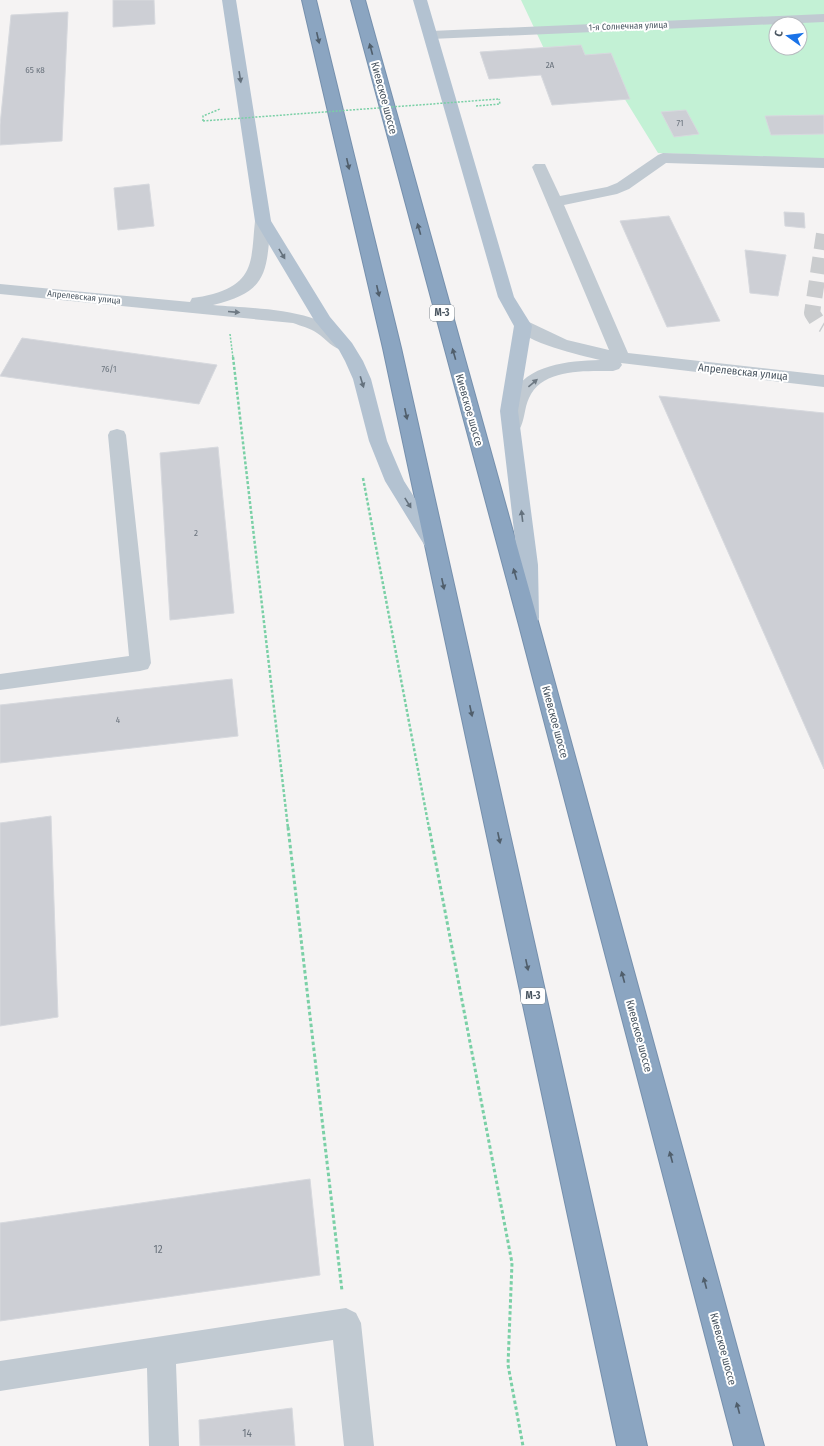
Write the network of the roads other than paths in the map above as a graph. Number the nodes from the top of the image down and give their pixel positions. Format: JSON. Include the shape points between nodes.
{"nodes":[{"id":1,"x":229,"y":0,"type":"edge"},
{"id":2,"x":237,"y":0,"type":"edge"},
{"id":3,"x":309,"y":0,"type":"edge"},
{"id":4,"x":358,"y":0,"type":"edge"},
{"id":5,"x":420,"y":0,"type":"edge"},
{"id":6,"x":824,"y":18,"type":"edge"},
{"id":7,"x":431,"y":34,"type":"junction"},
{"id":8,"x":234,"y":39,"type":"junction"},
{"id":9,"x":824,"y":163,"type":"edge"},
{"id":10,"x":540,"y":167,"type":"dead end"},
{"id":11,"x":555,"y":202,"type":"junction"},
{"id":12,"x":262,"y":221,"type":"junction"},
{"id":13,"x":0,"y":289,"type":"edge"},
{"id":14,"x":167,"y":306,"type":"junction"},
{"id":15,"x":523,"y":326,"type":"junction"},
{"id":16,"x":346,"y":347,"type":"junction"},
{"id":17,"x":621,"y":357,"type":"junction"},
{"id":18,"x":661,"y":363,"type":"junction"},
{"id":19,"x":824,"y":381,"type":"edge"},
{"id":20,"x":511,"y":429,"type":"junction"},
{"id":21,"x":117,"y":435,"type":"dead end"},
{"id":22,"x":435,"y":546,"type":"junction"},
{"id":23,"x":529,"y":625,"type":"junction"},
{"id":24,"x":0,"y":682,"type":"edge"},
{"id":25,"x":161,"y":1351,"type":"junction"},
{"id":26,"x":0,"y":1376,"type":"edge"},
{"id":27,"x":164,"y":1446,"type":"edge"},
{"id":28,"x":359,"y":1446,"type":"edge"},
{"id":29,"x":632,"y":1446,"type":"edge"},
{"id":30,"x":749,"y":1446,"type":"edge"}],
"edges":[{"from":1,"to":8,"type":"main road"},
{"from":2,"to":8,"type":"main road"},
{"from":3,"to":22,"type":"highway","number":"М-3","one_way":true,"via":[[388,333]]},
{"from":23,"to":4,"type":"highway","name":"Киевское шоссе","number":"М-3","one_way":true},
{"from":5,"to":7,"type":"main road"},
{"from":6,"to":7,"type":"street","name":"1-я Солнечная улица"},
{"from":7,"to":15,"type":"main road","via":[[506,297]]},
{"from":8,"to":12,"type":"main road","one_way":true},
{"from":9,"to":11,"type":"street","via":[[662,158],[623,186],[611,191]]},
{"from":10,"to":11,"type":"street"},
{"from":11,"to":17,"type":"street"},
{"from":12,"to":14,"type":"street","via":[[259,266],[251,280],[234,292],[215,300]]},
{"from":12,"to":16,"type":"main road","one_way":true,"via":[[323,320]]},
{"from":13,"to":14,"type":"street","name":"Апрелевская улица"},
{"from":14,"to":16,"type":"street","one_way":true,"via":[[296,318],[322,328]]},
{"from":15,"to":17,"type":"street","via":[[549,341],[589,352]]},
{"from":15,"to":20,"type":"main road","via":[[510,411]]},
{"from":16,"to":22,"type":"main road","one_way":true,"via":[[362,379],[378,441],[395,481]]},
{"from":17,"to":18,"type":"street"},
{"from":18,"to":19,"type":"street","name":"Апрелевская улица"},
{"from":20,"to":18,"type":"street","one_way":true,"via":[[523,392],[543,375],[571,367]]},
{"from":23,"to":20,"type":"main road","one_way":true,"via":[[528,565]]},
{"from":21,"to":24,"type":"street","via":[[140,663]]},
{"from":22,"to":29,"type":"highway","number":"М-3","one_way":true},
{"from":30,"to":23,"type":"highway","name":"Киевское шоссе","number":"М-3","one_way":true},
{"from":25,"to":26,"type":"street"},
{"from":25,"to":27,"type":"street"},
{"from":25,"to":28,"type":"street","via":[[346,1323]]}]}
